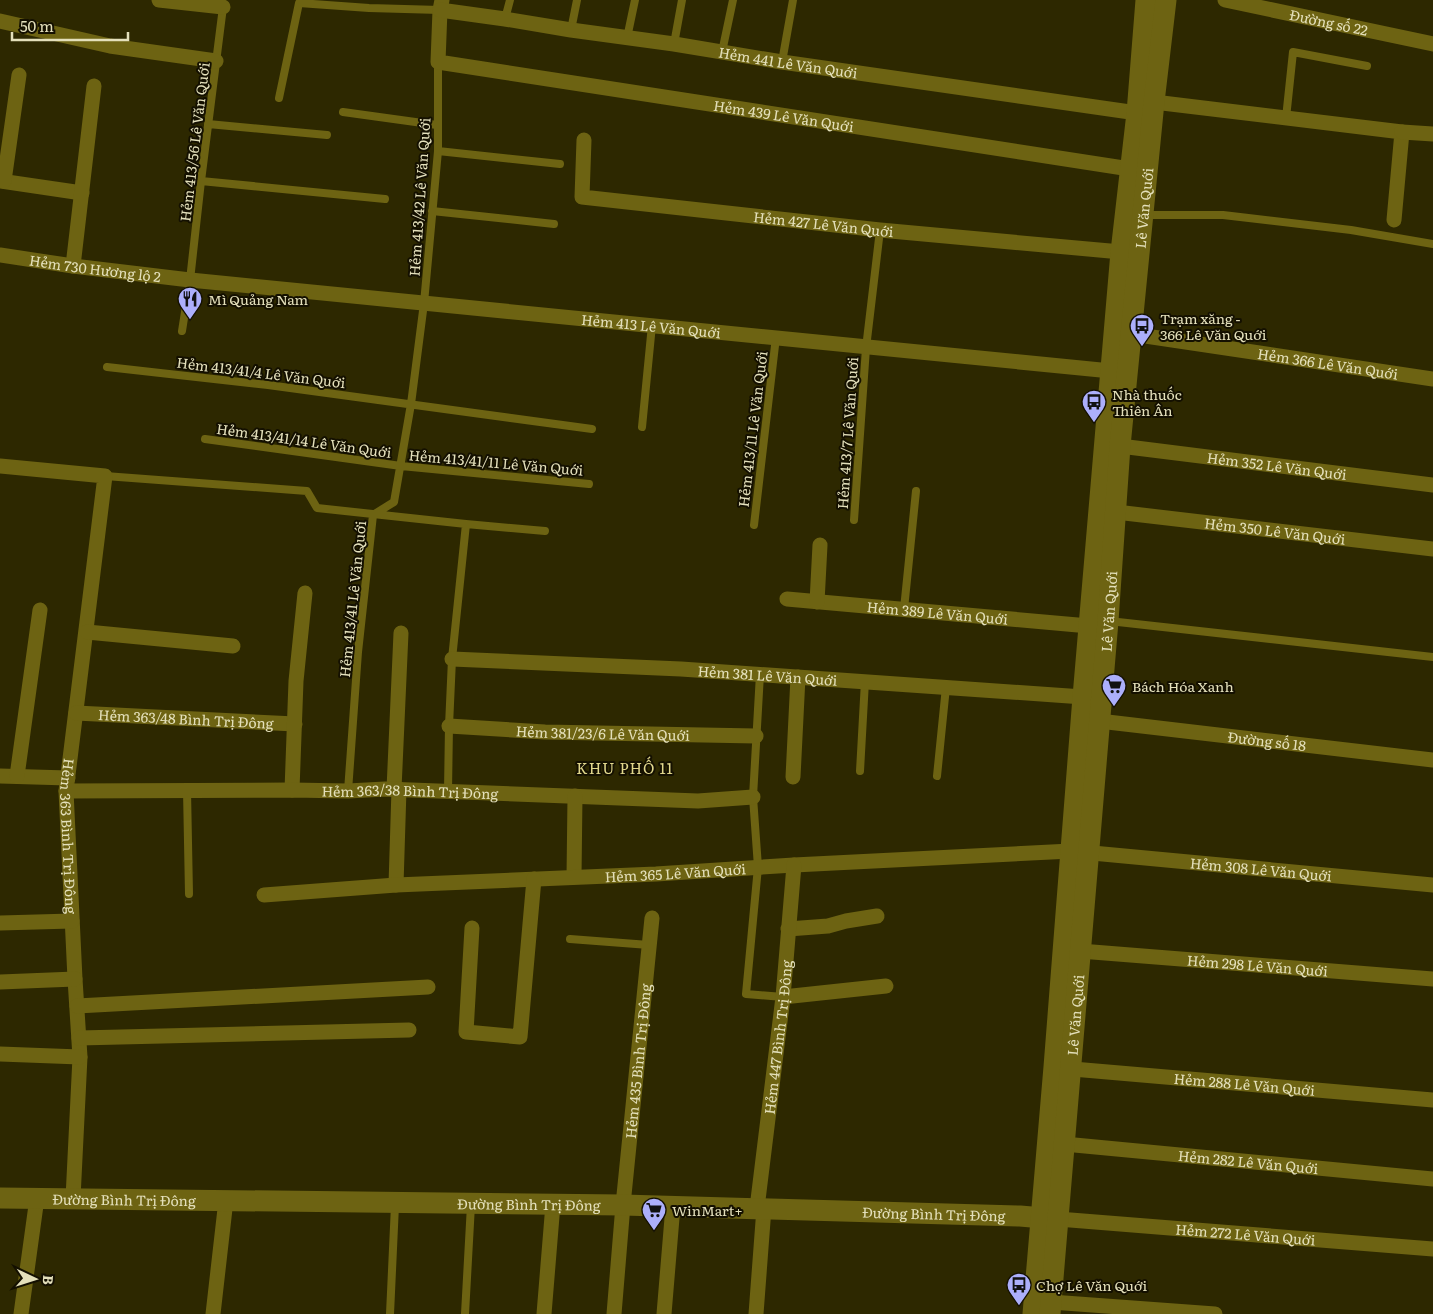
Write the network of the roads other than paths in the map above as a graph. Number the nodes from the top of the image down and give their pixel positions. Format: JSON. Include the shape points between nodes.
{"nodes":[{"id":1,"x":160,"y":0,"type":"edge"},
{"id":2,"x":370,"y":0,"type":"edge"},
{"id":3,"x":510,"y":0,"type":"edge"},
{"id":4,"x":577,"y":0,"type":"edge"},
{"id":5,"x":635,"y":0,"type":"edge"},
{"id":6,"x":682,"y":0,"type":"edge"},
{"id":7,"x":733,"y":0,"type":"edge"},
{"id":8,"x":793,"y":0,"type":"edge"},
{"id":9,"x":1146,"y":0,"type":"edge"},
{"id":10,"x":1166,"y":0,"type":"edge"},
{"id":11,"x":1225,"y":0,"type":"edge"},
{"id":12,"x":441,"y":5,"type":"edge"},
{"id":13,"x":223,"y":7,"type":"joint"},
{"id":14,"x":368,"y":8,"type":"junction"},
{"id":15,"x":505,"y":19,"type":"junction"},
{"id":16,"x":0,"y":21,"type":"edge"},
{"id":17,"x":571,"y":30,"type":"junction"},
{"id":18,"x":627,"y":38,"type":"junction"},
{"id":19,"x":674,"y":44,"type":"junction"},
{"id":20,"x":1433,"y":44,"type":"edge"},
{"id":21,"x":722,"y":52,"type":"junction"},
{"id":22,"x":216,"y":61,"type":"junction"},
{"id":23,"x":438,"y":62,"type":"junction"},
{"id":24,"x":782,"y":62,"type":"junction"},
{"id":25,"x":1367,"y":66,"type":"dead end"},
{"id":26,"x":19,"y":75,"type":"dead end"},
{"id":27,"x":94,"y":86,"type":"dead end"},
{"id":28,"x":279,"y":98,"type":"dead end"},
{"id":29,"x":1145,"y":108,"type":"junction"},
{"id":30,"x":343,"y":112,"type":"dead end"},
{"id":31,"x":1286,"y":118,"type":"junction"},
{"id":32,"x":208,"y":124,"type":"junction"},
{"id":33,"x":437,"y":125,"type":"junction"},
{"id":34,"x":1402,"y":132,"type":"junction"},
{"id":35,"x":327,"y":134,"type":"dead end"},
{"id":36,"x":1433,"y":134,"type":"edge"},
{"id":37,"x":584,"y":140,"type":"dead end"},
{"id":38,"x":438,"y":151,"type":"junction"},
{"id":39,"x":560,"y":164,"type":"dead end"},
{"id":40,"x":1130,"y":169,"type":"junction"},
{"id":41,"x":2,"y":181,"type":"edge"},
{"id":42,"x":201,"y":181,"type":"junction"},
{"id":43,"x":82,"y":193,"type":"junction"},
{"id":44,"x":385,"y":199,"type":"dead end"},
{"id":45,"x":432,"y":211,"type":"junction"},
{"id":46,"x":1135,"y":215,"type":"junction"},
{"id":47,"x":1394,"y":220,"type":"dead end"},
{"id":48,"x":554,"y":224,"type":"dead end"},
{"id":49,"x":880,"y":230,"type":"junction"},
{"id":50,"x":1433,"y":244,"type":"edge"},
{"id":51,"x":1121,"y":252,"type":"junction"},
{"id":52,"x":0,"y":255,"type":"edge"},
{"id":53,"x":73,"y":266,"type":"junction"},
{"id":54,"x":190,"y":280,"type":"junction"},
{"id":55,"x":424,"y":303,"type":"junction"},
{"id":56,"x":652,"y":325,"type":"junction"},
{"id":57,"x":182,"y":331,"type":"dead end"},
{"id":58,"x":1132,"y":334,"type":"junction"},
{"id":59,"x":776,"y":337,"type":"junction"},
{"id":60,"x":866,"y":348,"type":"junction"},
{"id":61,"x":107,"y":367,"type":"dead end"},
{"id":62,"x":1111,"y":371,"type":"junction"},
{"id":63,"x":1433,"y":379,"type":"edge"},
{"id":64,"x":412,"y":404,"type":"junction"},
{"id":65,"x":642,"y":427,"type":"dead end"},
{"id":66,"x":592,"y":429,"type":"dead end"},
{"id":67,"x":205,"y":439,"type":"dead end"},
{"id":68,"x":1120,"y":446,"type":"junction"},
{"id":69,"x":0,"y":466,"type":"edge"},
{"id":70,"x":401,"y":466,"type":"junction"},
{"id":71,"x":105,"y":476,"type":"junction"},
{"id":72,"x":589,"y":484,"type":"dead end"},
{"id":73,"x":1433,"y":485,"type":"edge"},
{"id":74,"x":916,"y":491,"type":"dead end"},
{"id":75,"x":1108,"y":512,"type":"junction"},
{"id":76,"x":373,"y":515,"type":"junction"},
{"id":77,"x":854,"y":520,"type":"dead end"},
{"id":78,"x":466,"y":524,"type":"junction"},
{"id":79,"x":754,"y":525,"type":"dead end"},
{"id":80,"x":545,"y":531,"type":"dead end"},
{"id":81,"x":820,"y":545,"type":"dead end"},
{"id":82,"x":1433,"y":549,"type":"edge"},
{"id":83,"x":305,"y":592,"type":"dead end"},
{"id":84,"x":787,"y":599,"type":"dead end"},
{"id":85,"x":817,"y":602,"type":"junction"},
{"id":86,"x":904,"y":609,"type":"junction"},
{"id":87,"x":40,"y":610,"type":"dead end"},
{"id":88,"x":1099,"y":624,"type":"junction"},
{"id":89,"x":86,"y":632,"type":"junction"},
{"id":90,"x":401,"y":633,"type":"dead end"},
{"id":91,"x":233,"y":646,"type":"dead end"},
{"id":92,"x":1433,"y":657,"type":"edge"},
{"id":93,"x":452,"y":659,"type":"junction"},
{"id":94,"x":760,"y":674,"type":"junction"},
{"id":95,"x":798,"y":677,"type":"junction"},
{"id":96,"x":865,"y":681,"type":"junction"},
{"id":97,"x":946,"y":687,"type":"junction"},
{"id":98,"x":1084,"y":697,"type":"junction"},
{"id":99,"x":76,"y":713,"type":"junction"},
{"id":100,"x":1099,"y":721,"type":"junction"},
{"id":101,"x":295,"y":724,"type":"junction"},
{"id":102,"x":449,"y":726,"type":"junction"},
{"id":103,"x":756,"y":736,"type":"junction"},
{"id":104,"x":1433,"y":760,"type":"edge"},
{"id":105,"x":860,"y":771,"type":"dead end"},
{"id":106,"x":0,"y":776,"type":"edge"},
{"id":107,"x":17,"y":776,"type":"junction"},
{"id":108,"x":937,"y":776,"type":"dead end"},
{"id":109,"x":793,"y":777,"type":"dead end"},
{"id":110,"x":67,"y":785,"type":"junction"},
{"id":111,"x":396,"y":789,"type":"junction"},
{"id":112,"x":187,"y":790,"type":"junction"},
{"id":113,"x":292,"y":790,"type":"junction"},
{"id":114,"x":348,"y":791,"type":"junction"},
{"id":115,"x":448,"y":791,"type":"junction"},
{"id":116,"x":576,"y":796,"type":"junction"},
{"id":117,"x":753,"y":797,"type":"junction"},
{"id":118,"x":1080,"y":852,"type":"junction"},
{"id":119,"x":794,"y":864,"type":"junction"},
{"id":120,"x":758,"y":867,"type":"junction"},
{"id":121,"x":574,"y":877,"type":"junction"},
{"id":122,"x":534,"y":879,"type":"junction"},
{"id":123,"x":396,"y":885,"type":"junction"},
{"id":124,"x":1433,"y":885,"type":"edge"},
{"id":125,"x":189,"y":894,"type":"dead end"},
{"id":126,"x":264,"y":895,"type":"dead end"},
{"id":127,"x":877,"y":916,"type":"dead end"},
{"id":128,"x":652,"y":918,"type":"dead end"},
{"id":129,"x":72,"y":921,"type":"junction"},
{"id":130,"x":0,"y":923,"type":"edge"},
{"id":131,"x":472,"y":928,"type":"dead end"},
{"id":132,"x":788,"y":929,"type":"junction"},
{"id":133,"x":570,"y":939,"type":"dead end"},
{"id":134,"x":649,"y":945,"type":"junction"},
{"id":135,"x":1080,"y":951,"type":"junction"},
{"id":136,"x":75,"y":979,"type":"junction"},
{"id":137,"x":1433,"y":979,"type":"edge"},
{"id":138,"x":0,"y":982,"type":"edge"},
{"id":139,"x":886,"y":986,"type":"dead end"},
{"id":140,"x":428,"y":987,"type":"dead end"},
{"id":141,"x":783,"y":998,"type":"junction"},
{"id":142,"x":76,"y":1006,"type":"junction"},
{"id":143,"x":409,"y":1030,"type":"dead end"},
{"id":144,"x":79,"y":1038,"type":"junction"},
{"id":145,"x":0,"y":1054,"type":"edge"},
{"id":146,"x":80,"y":1057,"type":"junction"},
{"id":147,"x":1062,"y":1068,"type":"junction"},
{"id":148,"x":1433,"y":1100,"type":"edge"},
{"id":149,"x":1064,"y":1144,"type":"junction"},
{"id":150,"x":1433,"y":1179,"type":"edge"},
{"id":151,"x":0,"y":1198,"type":"edge"},
{"id":152,"x":37,"y":1198,"type":"junction"},
{"id":153,"x":73,"y":1198,"type":"junction"},
{"id":154,"x":226,"y":1200,"type":"junction"},
{"id":155,"x":395,"y":1203,"type":"junction"},
{"id":156,"x":471,"y":1203,"type":"junction"},
{"id":157,"x":553,"y":1204,"type":"junction"},
{"id":158,"x":623,"y":1205,"type":"junction"},
{"id":159,"x":673,"y":1206,"type":"junction"},
{"id":160,"x":760,"y":1208,"type":"junction"},
{"id":161,"x":1049,"y":1218,"type":"junction"},
{"id":162,"x":1433,"y":1249,"type":"edge"},
{"id":163,"x":1051,"y":1308,"type":"edge"},
{"id":164,"x":21,"y":1314,"type":"edge"},
{"id":165,"x":213,"y":1314,"type":"edge"},
{"id":166,"x":390,"y":1314,"type":"edge"},
{"id":167,"x":464,"y":1314,"type":"edge"},
{"id":168,"x":544,"y":1314,"type":"edge"},
{"id":169,"x":614,"y":1314,"type":"edge"},
{"id":170,"x":664,"y":1314,"type":"edge"},
{"id":171,"x":756,"y":1314,"type":"edge"},
{"id":172,"x":1033,"y":1314,"type":"edge"},
{"id":173,"x":1215,"y":1314,"type":"edge"}],
"edges":[{"from":1,"to":13,"type":"street"},
{"from":2,"to":14,"type":"lane"},
{"from":3,"to":15,"type":"lane"},
{"from":4,"to":17,"type":"lane"},
{"from":5,"to":18,"type":"lane"},
{"from":6,"to":19,"type":"lane"},
{"from":7,"to":21,"type":"lane"},
{"from":8,"to":24,"type":"lane"},
{"from":9,"to":29,"type":"main road","name":"Lê Văn Quới"},
{"from":10,"to":29,"type":"main road","name":"Lê Văn Quới"},
{"from":11,"to":20,"type":"street","name":"Đường số 22"},
{"from":12,"to":14,"type":"lane"},
{"from":12,"to":15,"type":"street","name":"Hẻm 441 Lê Văn Quới"},
{"from":12,"to":23,"type":"street"},
{"from":13,"to":22,"type":"lane","name":"Hẻm 413/56 Lê Văn Quới"},
{"from":14,"to":28,"type":"lane","via":[[299,3]]},
{"from":15,"to":17,"type":"street","name":"Hẻm 441 Lê Văn Quới"},
{"from":16,"to":22,"type":"street","via":[[110,46]]},
{"from":17,"to":18,"type":"street","name":"Hẻm 441 Lê Văn Quới"},
{"from":18,"to":19,"type":"street","name":"Hẻm 441 Lê Văn Quới"},
{"from":19,"to":21,"type":"street","name":"Hẻm 441 Lê Văn Quới"},
{"from":21,"to":24,"type":"street","name":"Hẻm 441 Lê Văn Quới"},
{"from":22,"to":32,"type":"lane","name":"Hẻm 413/56 Lê Văn Quới"},
{"from":23,"to":33,"type":"lane","name":"Hẻm 413/42 Lê Văn Quới"},
{"from":23,"to":40,"type":"street","name":"Hẻm 439 Lê Văn Quới"},
{"from":24,"to":29,"type":"street","name":"Hẻm 441 Lê Văn Quới"},
{"from":25,"to":31,"type":"lane","via":[[1293,52]]},
{"from":26,"to":41,"type":"street"},
{"from":27,"to":43,"type":"street"},
{"from":29,"to":31,"type":"street","name":"Hẻm 441 Lê Văn Quới"},
{"from":29,"to":40,"type":"main road","name":"Lê Văn Quới"},
{"from":29,"to":46,"type":"main road","name":"Lê Văn Quới"},
{"from":30,"to":33,"type":"lane"},
{"from":31,"to":34,"type":"street","name":"Hẻm 441 Lê Văn Quới"},
{"from":32,"to":35,"type":"lane"},
{"from":32,"to":42,"type":"lane","name":"Hẻm 413/56 Lê Văn Quới"},
{"from":33,"to":38,"type":"lane","name":"Hẻm 413/42 Lê Văn Quới"},
{"from":34,"to":36,"type":"street","name":"Hẻm 441 Lê Văn Quới"},
{"from":34,"to":47,"type":"street"},
{"from":37,"to":49,"type":"street","name":"Hẻm 427 Lê Văn Quới","via":[[582,197]]},
{"from":38,"to":39,"type":"lane"},
{"from":38,"to":45,"type":"lane","name":"Hẻm 413/42 Lê Văn Quới"},
{"from":40,"to":46,"type":"main road","name":"Lê Văn Quới"},
{"from":41,"to":43,"type":"street"},
{"from":42,"to":44,"type":"lane"},
{"from":42,"to":54,"type":"lane","name":"Hẻm 413/56 Lê Văn Quới"},
{"from":43,"to":53,"type":"street"},
{"from":45,"to":48,"type":"lane"},
{"from":45,"to":55,"type":"lane","name":"Hẻm 413/42 Lê Văn Quới"},
{"from":46,"to":50,"type":"lane","via":[[1223,215],[1351,230]]},
{"from":46,"to":51,"type":"main road","name":"Lê Văn Quới"},
{"from":46,"to":58,"type":"main road","name":"Lê Văn Quới"},
{"from":49,"to":51,"type":"street","name":"Hẻm 427 Lê Văn Quới"},
{"from":49,"to":60,"type":"lane","name":"Hẻm 413/7 Lê Văn Quới"},
{"from":51,"to":62,"type":"main road","name":"Lê Văn Quới"},
{"from":52,"to":53,"type":"street","name":"Hẻm 730 Hương lộ 2"},
{"from":53,"to":54,"type":"street","name":"Hẻm 730 Hương lộ 2"},
{"from":54,"to":55,"type":"street","name":"Hẻm 413 Lê Văn Quới"},
{"from":54,"to":57,"type":"lane","name":"Hẻm 413/56 Lê Văn Quới"},
{"from":55,"to":56,"type":"street","name":"Hẻm 413 Lê Văn Quới"},
{"from":55,"to":64,"type":"lane","name":"Hẻm 413/41 Lê Văn Quới"},
{"from":56,"to":59,"type":"street","name":"Hẻm 413 Lê Văn Quới"},
{"from":56,"to":65,"type":"lane"},
{"from":58,"to":63,"type":"street","name":"Hẻm 366 Lê Văn Quới"},
{"from":58,"to":68,"type":"main road","name":"Lê Văn Quới"},
{"from":59,"to":60,"type":"street","name":"Hẻm 413 Lê Văn Quới"},
{"from":59,"to":79,"type":"lane","name":"Hẻm 413/11 Lê Văn Quới"},
{"from":60,"to":62,"type":"street","name":"Hẻm 413 Lê Văn Quới"},
{"from":60,"to":77,"type":"lane","name":"Hẻm 413/7 Lê Văn Quới"},
{"from":61,"to":64,"type":"lane","name":"Hẻm 413/41/4 Lê Văn Quới"},
{"from":62,"to":75,"type":"main road","name":"Lê Văn Quới"},
{"from":64,"to":66,"type":"lane","name":"Hẻm 413/41/4 Lê Văn Quới"},
{"from":64,"to":70,"type":"lane","name":"Hẻm 413/41 Lê Văn Quới"},
{"from":67,"to":70,"type":"lane","name":"Hẻm 413/41/14 Lê Văn Quới"},
{"from":68,"to":73,"type":"street","name":"Hẻm 352 Lê Văn Quới"},
{"from":68,"to":75,"type":"main road","name":"Lê Văn Quới"},
{"from":69,"to":71,"type":"street"},
{"from":70,"to":72,"type":"lane","name":"Hẻm 413/41/11 Lê Văn Quới"},
{"from":70,"to":76,"type":"lane","name":"Hẻm 413/41 Lê Văn Quới","via":[[394,502]]},
{"from":71,"to":76,"type":"lane","via":[[307,491],[317,508]]},
{"from":71,"to":89,"type":"street","name":"Hẻm 363 Bình Trị Đông"},
{"from":74,"to":86,"type":"lane"},
{"from":75,"to":82,"type":"street","name":"Hẻm 350 Lê Văn Quới"},
{"from":75,"to":88,"type":"main road","name":"Lê Văn Quới"},
{"from":76,"to":78,"type":"lane"},
{"from":76,"to":114,"type":"lane","name":"Hẻm 413/41 Lê Văn Quới","via":[[358,652]]},
{"from":78,"to":80,"type":"lane"},
{"from":78,"to":93,"type":"lane"},
{"from":81,"to":85,"type":"street"},
{"from":83,"to":101,"type":"street"},
{"from":84,"to":85,"type":"street","name":"Hẻm 389 Lê Văn Quới"},
{"from":85,"to":86,"type":"street","name":"Hẻm 389 Lê Văn Quới"},
{"from":86,"to":88,"type":"street","name":"Hẻm 389 Lê Văn Quới"},
{"from":87,"to":107,"type":"street"},
{"from":88,"to":92,"type":"lane"},
{"from":88,"to":98,"type":"main road","name":"Lê Văn Quới"},
{"from":88,"to":100,"type":"main road","name":"Lê Văn Quới"},
{"from":89,"to":91,"type":"street"},
{"from":89,"to":99,"type":"street","name":"Hẻm 363 Bình Trị Đông"},
{"from":90,"to":111,"type":"street"},
{"from":93,"to":94,"type":"street","name":"Hẻm 381 Lê Văn Quới"},
{"from":93,"to":102,"type":"lane"},
{"from":94,"to":95,"type":"street","name":"Hẻm 381 Lê Văn Quới"},
{"from":94,"to":103,"type":"lane"},
{"from":95,"to":96,"type":"street","name":"Hẻm 381 Lê Văn Quới"},
{"from":95,"to":109,"type":"street"},
{"from":96,"to":97,"type":"street","name":"Hẻm 381 Lê Văn Quới"},
{"from":96,"to":105,"type":"lane"},
{"from":97,"to":98,"type":"street","name":"Hẻm 381 Lê Văn Quới"},
{"from":97,"to":108,"type":"lane"},
{"from":98,"to":118,"type":"main road","name":"Lê Văn Quới"},
{"from":99,"to":101,"type":"street","name":"Hẻm 363/48 Bình Trị Đông"},
{"from":99,"to":110,"type":"street","name":"Hẻm 363 Bình Trị Đông"},
{"from":100,"to":104,"type":"street","name":"Đường số 18"},
{"from":100,"to":118,"type":"main road","name":"Lê Văn Quới"},
{"from":101,"to":113,"type":"street"},
{"from":102,"to":103,"type":"street","name":"Hẻm 381/23/6 Lê Văn Quới","via":[[545,732]]},
{"from":102,"to":115,"type":"lane"},
{"from":103,"to":117,"type":"lane"},
{"from":106,"to":107,"type":"street","name":"Hẻm 363/38 Bình Trị Đông"},
{"from":107,"to":110,"type":"street","name":"Hẻm 363/38 Bình Trị Đông"},
{"from":110,"to":112,"type":"street","name":"Hẻm 363/38 Bình Trị Đông"},
{"from":110,"to":129,"type":"street","name":"Hẻm 363 Bình Trị Đông"},
{"from":111,"to":114,"type":"street","name":"Hẻm 363/38 Bình Trị Đông"},
{"from":111,"to":115,"type":"street","name":"Hẻm 363/38 Bình Trị Đông"},
{"from":111,"to":123,"type":"street"},
{"from":112,"to":113,"type":"street","name":"Hẻm 363/38 Bình Trị Đông"},
{"from":112,"to":125,"type":"lane"},
{"from":113,"to":114,"type":"street","name":"Hẻm 363/38 Bình Trị Đông"},
{"from":115,"to":116,"type":"street","name":"Hẻm 363/38 Bình Trị Đông"},
{"from":116,"to":117,"type":"street","name":"Hẻm 363/38 Bình Trị Đông","via":[[698,801]]},
{"from":116,"to":121,"type":"street"},
{"from":117,"to":120,"type":"lane"},
{"from":118,"to":119,"type":"street","name":"Hẻm 365 Lê Văn Quới"},
{"from":118,"to":124,"type":"street","name":"Hẻm 308 Lê Văn Quới"},
{"from":118,"to":135,"type":"main road","name":"Lê Văn Quới"},
{"from":118,"to":147,"type":"main road","name":"Lê Văn Quới"},
{"from":119,"to":120,"type":"street","name":"Hẻm 365 Lê Văn Quới"},
{"from":119,"to":132,"type":"street","name":"Hẻm 447 Bình Trị Đông"},
{"from":120,"to":121,"type":"street","name":"Hẻm 365 Lê Văn Quới"},
{"from":120,"to":141,"type":"lane","via":[[746,994]]},
{"from":121,"to":122,"type":"street","name":"Hẻm 365 Lê Văn Quới"},
{"from":122,"to":123,"type":"street","name":"Hẻm 365 Lê Văn Quới"},
{"from":122,"to":131,"type":"street","via":[[520,1037],[466,1032]]},
{"from":123,"to":126,"type":"street","name":"Hẻm 365 Lê Văn Quới"},
{"from":127,"to":132,"type":"street","via":[[828,926]]},
{"from":128,"to":134,"type":"street","name":"Hẻm 435 Bình Trị Đông"},
{"from":129,"to":130,"type":"street"},
{"from":129,"to":136,"type":"street","name":"Hẻm 363 Bình Trị Đông"},
{"from":132,"to":141,"type":"street","name":"Hẻm 447 Bình Trị Đông"},
{"from":133,"to":134,"type":"lane"},
{"from":134,"to":158,"type":"street","name":"Hẻm 435 Bình Trị Đông"},
{"from":135,"to":137,"type":"street","name":"Hẻm 298 Lê Văn Quới"},
{"from":135,"to":147,"type":"main road","name":"Lê Văn Quới"},
{"from":136,"to":138,"type":"street"},
{"from":136,"to":142,"type":"street","name":"Hẻm 363 Bình Trị Đông"},
{"from":139,"to":141,"type":"street"},
{"from":140,"to":142,"type":"street"},
{"from":141,"to":160,"type":"street","name":"Hẻm 447 Bình Trị Đông"},
{"from":142,"to":144,"type":"street","name":"Hẻm 363 Bình Trị Đông"},
{"from":143,"to":144,"type":"street"},
{"from":144,"to":146,"type":"street","name":"Hẻm 363 Bình Trị Đông"},
{"from":145,"to":146,"type":"street"},
{"from":146,"to":153,"type":"street","name":"Hẻm 363 Bình Trị Đông"},
{"from":147,"to":148,"type":"street","name":"Hẻm 288 Lê Văn Quới"},
{"from":147,"to":149,"type":"main road","name":"Lê Văn Quới"},
{"from":147,"to":161,"type":"main road","name":"Lê Văn Quới"},
{"from":149,"to":150,"type":"street","name":"Hẻm 282 Lê Văn Quới"},
{"from":149,"to":161,"type":"main road","name":"Lê Văn Quới"},
{"from":151,"to":152,"type":"main road","name":"Đường Bình Trị Đông"},
{"from":152,"to":153,"type":"main road","name":"Đường Bình Trị Đông"},
{"from":152,"to":164,"type":"street"},
{"from":153,"to":154,"type":"main road","name":"Đường Bình Trị Đông"},
{"from":154,"to":155,"type":"main road","name":"Đường Bình Trị Đông"},
{"from":154,"to":165,"type":"street"},
{"from":155,"to":156,"type":"main road","name":"Đường Bình Trị Đông"},
{"from":155,"to":166,"type":"lane"},
{"from":156,"to":157,"type":"main road","name":"Đường Bình Trị Đông"},
{"from":156,"to":167,"type":"lane"},
{"from":157,"to":158,"type":"main road","name":"Đường Bình Trị Đông"},
{"from":157,"to":168,"type":"street"},
{"from":158,"to":159,"type":"main road","name":"Đường Bình Trị Đông"},
{"from":158,"to":169,"type":"street","name":"Hẻm 435 Bình Trị Đông"},
{"from":159,"to":160,"type":"main road","name":"Đường Bình Trị Đông"},
{"from":159,"to":170,"type":"street"},
{"from":160,"to":161,"type":"main road","name":"Đường Bình Trị Đông"},
{"from":160,"to":171,"type":"street","name":"Hẻm 447 Bình Trị Đông"},
{"from":161,"to":162,"type":"street","name":"Hẻm 272 Lê Văn Quới"},
{"from":161,"to":163,"type":"main road","name":"Lê Văn Quới"},
{"from":161,"to":172,"type":"main road","name":"Lê Văn Quới"},
{"from":163,"to":173,"type":"street"}]}
